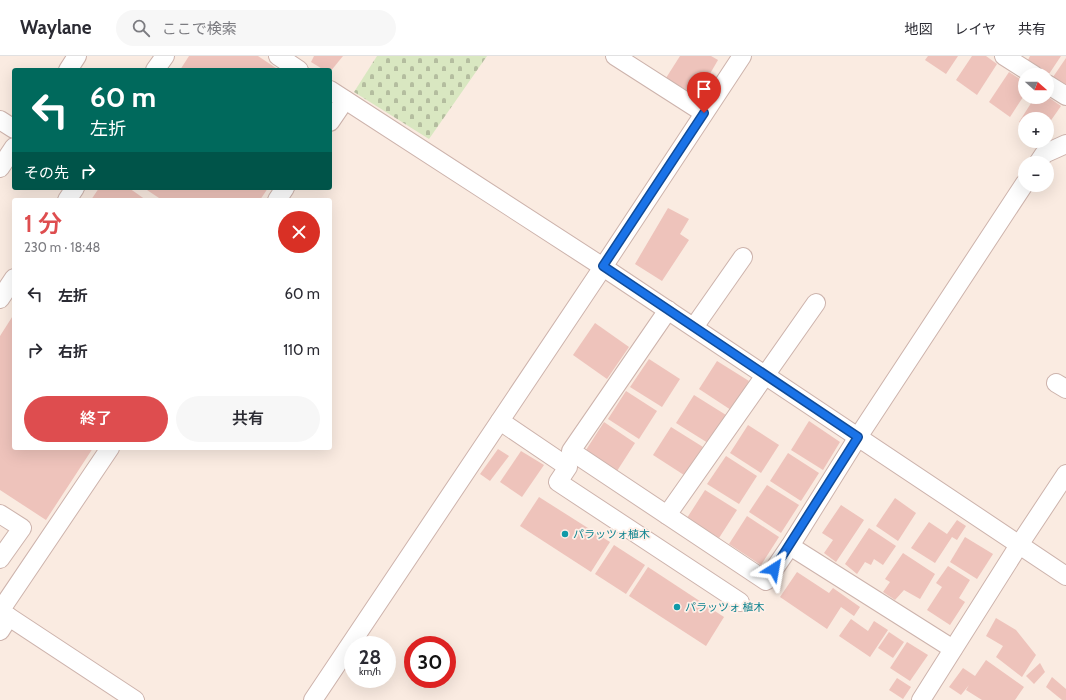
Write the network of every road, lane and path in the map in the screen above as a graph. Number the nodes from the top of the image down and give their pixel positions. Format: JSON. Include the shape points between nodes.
{"nodes":[{"id":1,"x":77,"y":56,"type":"edge"},
{"id":2,"x":165,"y":56,"type":"edge"},
{"id":3,"x":278,"y":56,"type":"edge"},
{"id":4,"x":615,"y":56,"type":"edge"},
{"id":5,"x":742,"y":56,"type":"edge"},
{"id":6,"x":1004,"y":56,"type":"edge"},
{"id":7,"x":69,"y":68,"type":"edge"},
{"id":8,"x":156,"y":68,"type":"edge"},
{"id":9,"x":296,"y":68,"type":"edge"},
{"id":10,"x":1023,"y":68,"type":"edge"},
{"id":11,"x":1054,"y":88,"type":"edge"},
{"id":12,"x":332,"y":91,"type":"edge"},
{"id":13,"x":1066,"y":96,"type":"edge"},
{"id":14,"x":345,"y":100,"type":"junction"},
{"id":15,"x":704,"y":113,"type":"junction"},
{"id":16,"x":332,"y":119,"type":"edge"},
{"id":17,"x":0,"y":120,"type":"edge"},
{"id":18,"x":12,"y":128,"type":"edge"},
{"id":19,"x":1066,"y":144,"type":"edge"},
{"id":20,"x":12,"y":150,"type":"edge"},
{"id":21,"x":1043,"y":156,"type":"edge"},
{"id":22,"x":0,"y":168,"type":"edge"},
{"id":23,"x":1019,"y":192,"type":"edge"},
{"id":24,"x":743,"y":256,"type":"dead end"},
{"id":25,"x":603,"y":266,"type":"junction"},
{"id":26,"x":12,"y":281,"type":"edge"},
{"id":27,"x":0,"y":298,"type":"edge"},
{"id":28,"x":816,"y":303,"type":"dead end"},
{"id":29,"x":668,"y":310,"type":"junction"},
{"id":30,"x":694,"y":327,"type":"junction"},
{"id":31,"x":765,"y":375,"type":"junction"},
{"id":32,"x":500,"y":421,"type":"junction"},
{"id":33,"x":858,"y":437,"type":"junction"},
{"id":34,"x":109,"y":450,"type":"edge"},
{"id":35,"x":1066,"y":474,"type":"edge"},
{"id":36,"x":0,"y":514,"type":"edge"},
{"id":37,"x":667,"y":516,"type":"junction"},
{"id":38,"x":1019,"y":545,"type":"junction"},
{"id":39,"x":790,"y":546,"type":"junction"},
{"id":40,"x":0,"y":559,"type":"edge"},
{"id":41,"x":1066,"y":576,"type":"edge"},
{"id":42,"x":740,"y":602,"type":"dead end"},
{"id":43,"x":2,"y":618,"type":"edge"},
{"id":44,"x":953,"y":649,"type":"junction"},
{"id":45,"x":135,"y":700,"type":"edge"},
{"id":46,"x":313,"y":700,"type":"edge"},
{"id":47,"x":921,"y":700,"type":"edge"}],
"edges":[{"from":1,"to":7,"type":"street"},
{"from":2,"to":8,"type":"street"},
{"from":3,"to":9,"type":"street"},
{"from":4,"to":15,"type":"street"},
{"from":5,"to":15,"type":"street"},
{"from":6,"to":10,"type":"street"},
{"from":11,"to":13,"type":"street"},
{"from":12,"to":14,"type":"street"},
{"from":14,"to":16,"type":"street"},
{"from":14,"to":25,"type":"street"},
{"from":15,"to":25,"type":"street"},
{"from":17,"to":18,"type":"street"},
{"from":19,"to":21,"type":"street"},
{"from":20,"to":22,"type":"street"},
{"from":23,"to":33,"type":"street"},
{"from":24,"to":30,"type":"street"},
{"from":25,"to":29,"type":"street"},
{"from":25,"to":32,"type":"street"},
{"from":26,"to":27,"type":"street"},
{"from":28,"to":31,"type":"street"},
{"from":29,"to":30,"type":"street"},
{"from":29,"to":37,"type":"street","via":[[571,451]]},
{"from":30,"to":31,"type":"street"},
{"from":31,"to":33,"type":"street"},
{"from":31,"to":37,"type":"street"},
{"from":32,"to":42,"type":"street","via":[[568,467],[558,482]]},
{"from":32,"to":46,"type":"street"},
{"from":33,"to":38,"type":"street"},
{"from":33,"to":39,"type":"street"},
{"from":34,"to":43,"type":"street"},
{"from":35,"to":38,"type":"street"},
{"from":36,"to":40,"type":"street","via":[[22,528]]},
{"from":37,"to":39,"type":"street","via":[[766,581]]},
{"from":38,"to":41,"type":"street"},
{"from":38,"to":44,"type":"street"},
{"from":39,"to":44,"type":"street"},
{"from":43,"to":45,"type":"street"},
{"from":44,"to":47,"type":"street"}]}
